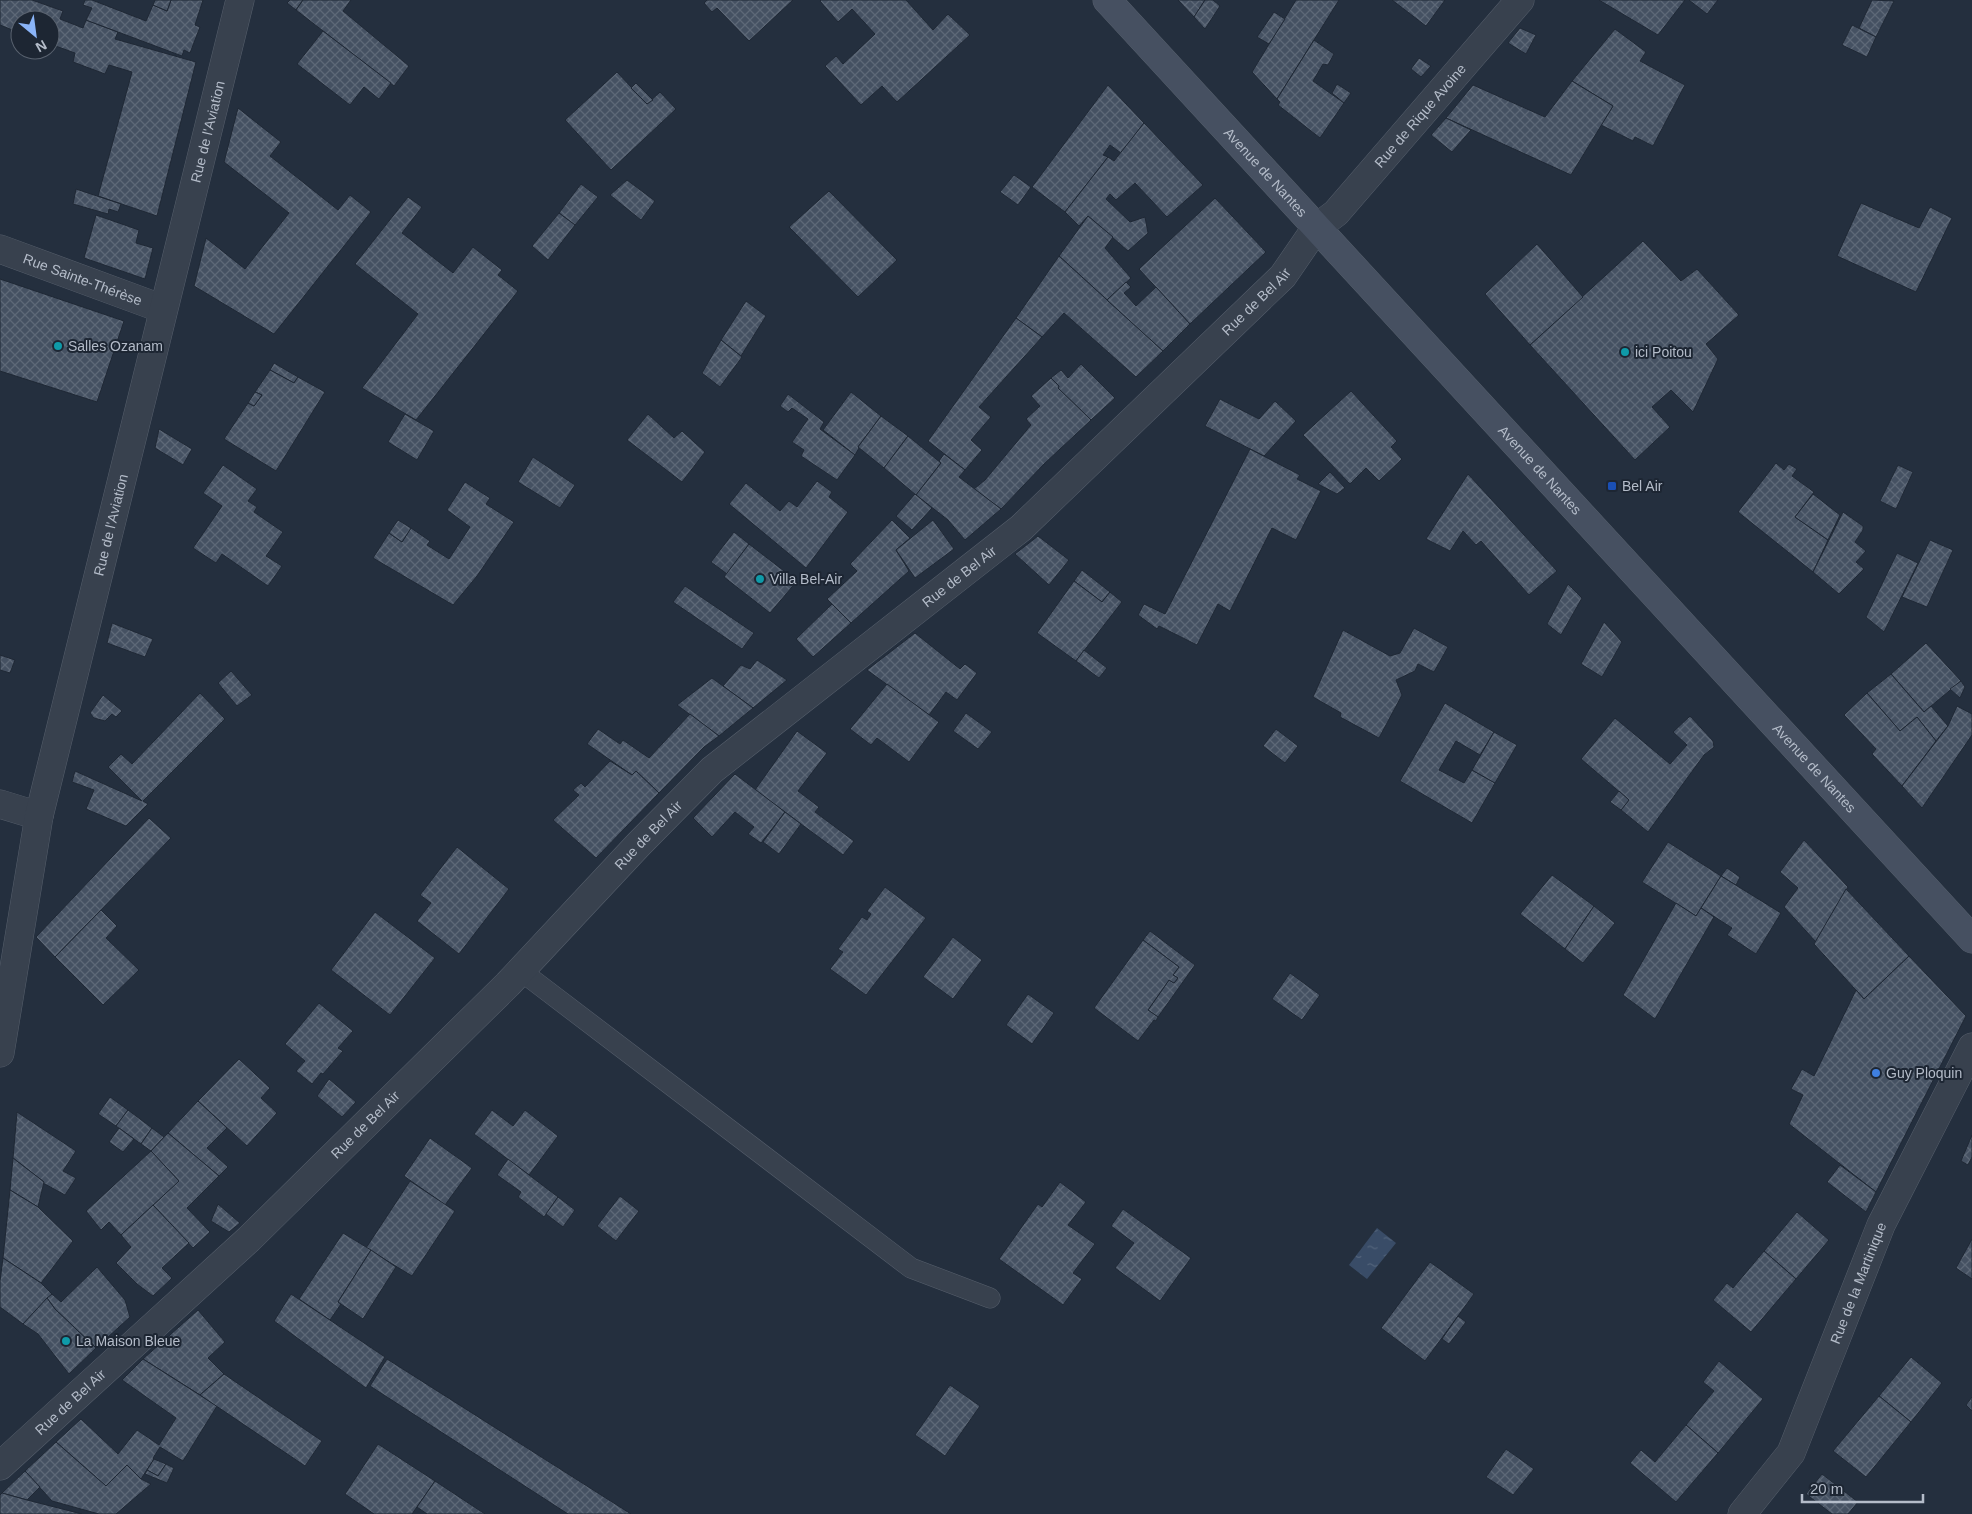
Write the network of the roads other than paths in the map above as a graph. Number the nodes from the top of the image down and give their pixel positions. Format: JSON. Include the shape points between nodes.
{"nodes":[{"id":1,"x":240,"y":0,"type":"edge"},
{"id":2,"x":1107,"y":0,"type":"edge"},
{"id":3,"x":1520,"y":0,"type":"edge"},
{"id":4,"x":1316,"y":228,"type":"junction"},
{"id":5,"x":0,"y":249,"type":"edge"},
{"id":6,"x":163,"y":310,"type":"junction"},
{"id":7,"x":0,"y":804,"type":"edge"},
{"id":8,"x":39,"y":816,"type":"junction"},
{"id":9,"x":1972,"y":940,"type":"edge"},
{"id":10,"x":521,"y":971,"type":"junction"},
{"id":11,"x":1972,"y":1047,"type":"edge"},
{"id":12,"x":0,"y":1053,"type":"edge"},
{"id":13,"x":990,"y":1298,"type":"dead end"},
{"id":14,"x":4,"y":1452,"type":"edge"},
{"id":15,"x":1742,"y":1514,"type":"edge"}],
"edges":[{"from":1,"to":6,"type":"street","name":"Rue de l'Aviation"},
{"from":2,"to":4,"type":"main road","name":"Avenue de Nantes"},
{"from":3,"to":4,"type":"street","name":"Rue de Rique Avoine","via":[[1336,213]]},
{"from":4,"to":9,"type":"main road","name":"Avenue de Nantes"},
{"from":4,"to":10,"type":"street","name":"Rue de Bel Air","via":[[1283,276],[1021,528],[712,770]]},
{"from":5,"to":6,"type":"street","name":"Rue Sainte-Thérèse"},
{"from":6,"to":8,"type":"street","name":"Rue de l'Aviation"},
{"from":7,"to":8,"type":"street"},
{"from":8,"to":12,"type":"street","name":"Rue de l'Aviation"},
{"from":10,"to":13,"type":"lane","via":[[911,1268]]},
{"from":10,"to":14,"type":"street","name":"Rue de Bel Air","via":[[249,1239]]},
{"from":11,"to":15,"type":"street","name":"Rue de la Martinique","via":[[1881,1225],[1791,1453]]}]}
